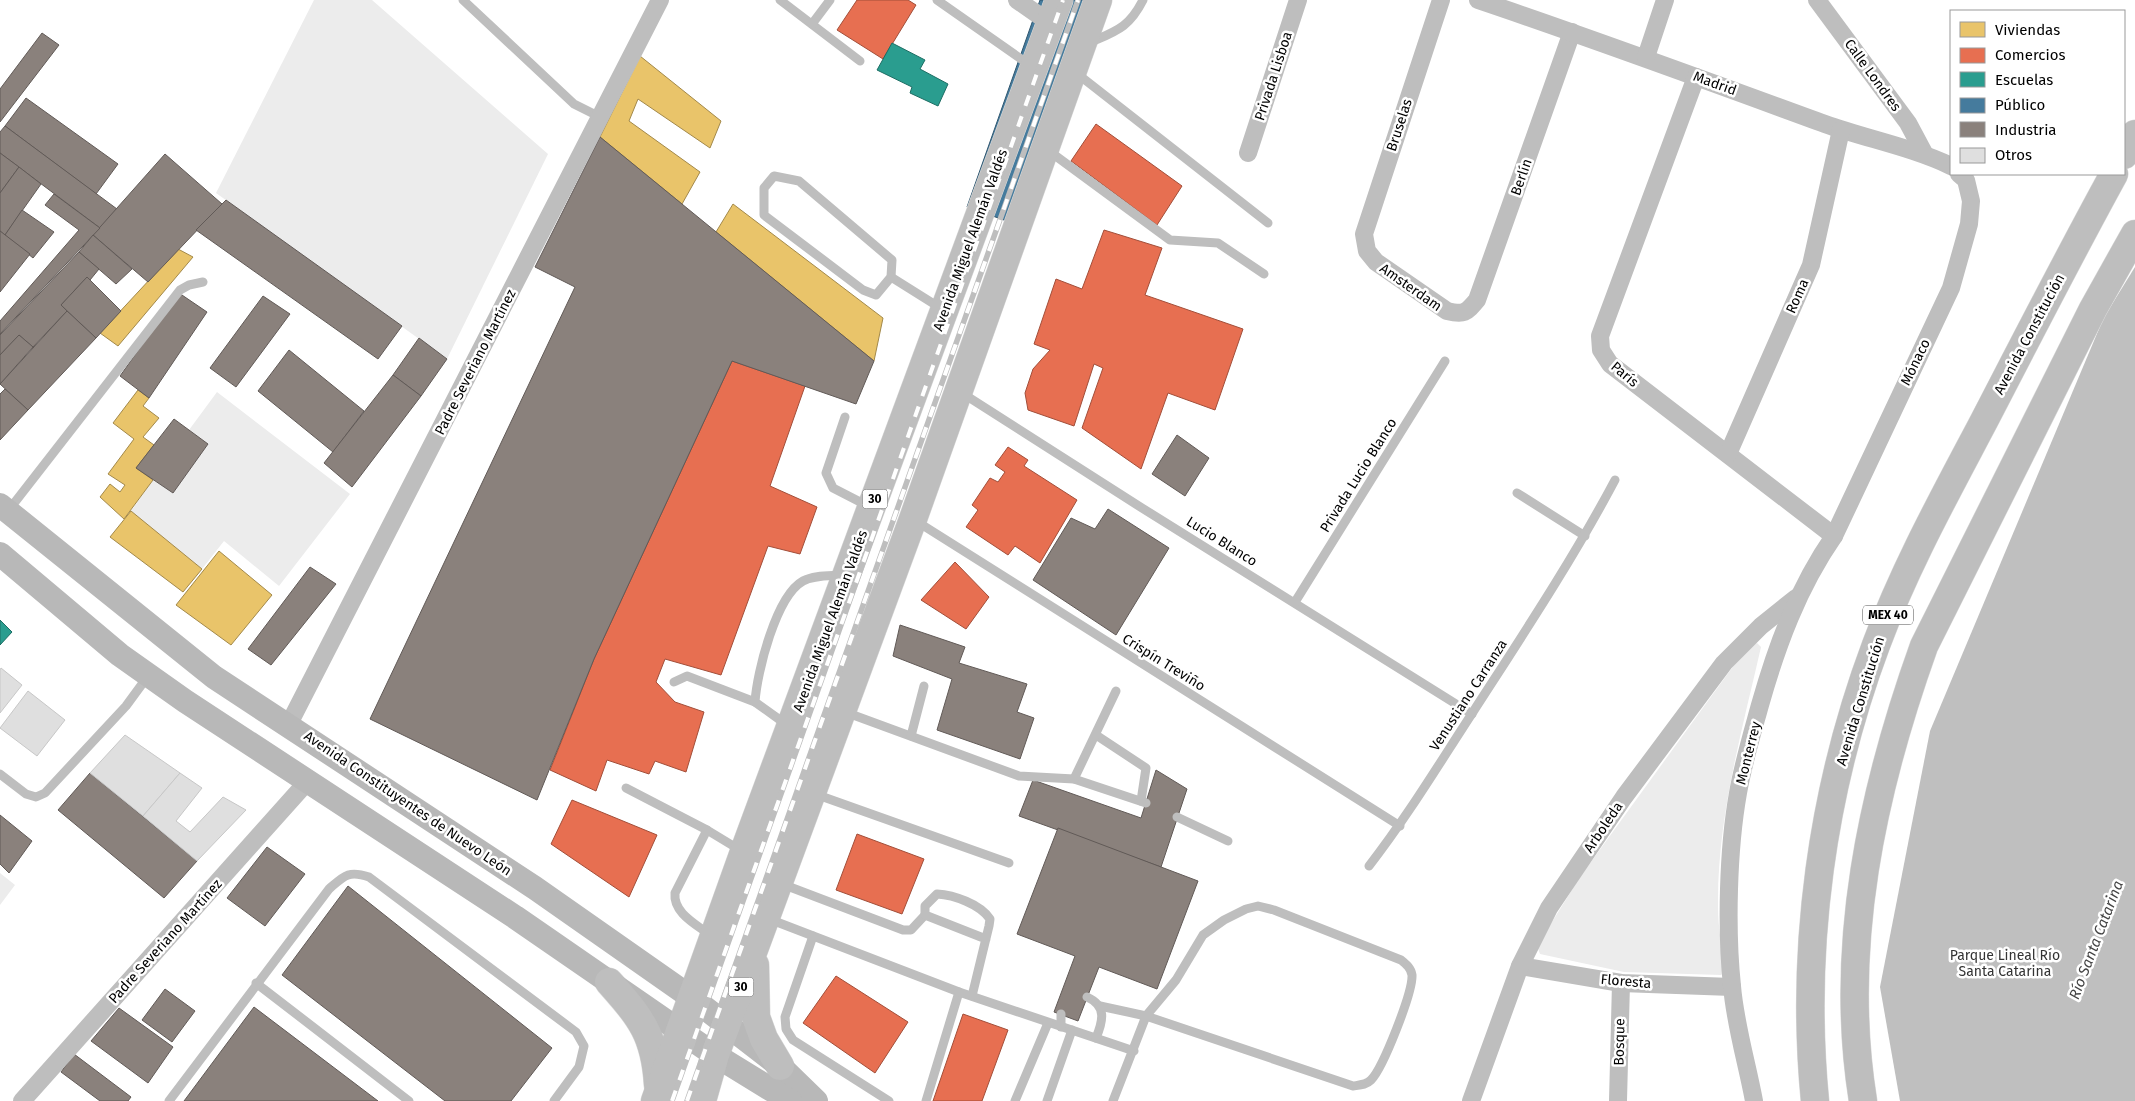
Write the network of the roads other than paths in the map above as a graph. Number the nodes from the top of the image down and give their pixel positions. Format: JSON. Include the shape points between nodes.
{"nodes":[{"id":1,"x":463,"y":0,"type":"edge"},
{"id":2,"x":660,"y":0,"type":"edge"},
{"id":3,"x":780,"y":0,"type":"edge"},
{"id":4,"x":830,"y":0,"type":"edge"},
{"id":5,"x":1018,"y":0,"type":"edge"},
{"id":6,"x":1098,"y":0,"type":"edge"},
{"id":7,"x":1143,"y":0,"type":"edge"},
{"id":8,"x":1298,"y":0,"type":"edge"},
{"id":9,"x":1441,"y":0,"type":"edge"},
{"id":10,"x":1478,"y":0,"type":"edge"},
{"id":11,"x":1665,"y":0,"type":"edge"},
{"id":12,"x":1818,"y":0,"type":"edge"},
{"id":13,"x":940,"y":1,"type":"edge"},
{"id":14,"x":1055,"y":12,"type":"edge"},
{"id":15,"x":812,"y":24,"type":"junction"},
{"id":16,"x":1572,"y":32,"type":"junction"},
{"id":17,"x":1078,"y":58,"type":"junction"},
{"id":18,"x":1646,"y":58,"type":"junction"},
{"id":19,"x":860,"y":61,"type":"dead end"},
{"id":20,"x":1033,"y":68,"type":"junction"},
{"id":21,"x":1696,"y":76,"type":"junction"},
{"id":22,"x":600,"y":117,"type":"junction"},
{"id":23,"x":1841,"y":130,"type":"junction"},
{"id":24,"x":2135,"y":134,"type":"edge"},
{"id":25,"x":1047,"y":149,"type":"junction"},
{"id":26,"x":1248,"y":153,"type":"dead end"},
{"id":27,"x":1924,"y":153,"type":"junction"},
{"id":28,"x":2125,"y":153,"type":"edge"},
{"id":29,"x":1950,"y":166,"type":"edge"},
{"id":30,"x":2113,"y":175,"type":"edge"},
{"id":31,"x":1962,"y":177,"type":"edge"},
{"id":32,"x":1268,"y":223,"type":"dead end"},
{"id":33,"x":2135,"y":234,"type":"edge"},
{"id":34,"x":1367,"y":251,"type":"joint"},
{"id":35,"x":1264,"y":274,"type":"dead end"},
{"id":36,"x":891,"y":277,"type":"junction"},
{"id":37,"x":203,"y":282,"type":"dead end"},
{"id":38,"x":944,"y":310,"type":"junction"},
{"id":39,"x":1460,"y":314,"type":"joint"},
{"id":40,"x":1445,"y":361,"type":"dead end"},
{"id":41,"x":959,"y":390,"type":"junction"},
{"id":42,"x":845,"y":417,"type":"dead end"},
{"id":43,"x":1728,"y":454,"type":"junction"},
{"id":44,"x":1615,"y":480,"type":"dead end"},
{"id":45,"x":1517,"y":494,"type":"dead end"},
{"id":46,"x":4,"y":508,"type":"edge"},
{"id":47,"x":872,"y":508,"type":"junction"},
{"id":48,"x":913,"y":519,"type":"junction"},
{"id":49,"x":1585,"y":536,"type":"junction"},
{"id":50,"x":1834,"y":536,"type":"junction"},
{"id":51,"x":0,"y":554,"type":"edge"},
{"id":52,"x":847,"y":575,"type":"junction"},
{"id":53,"x":1799,"y":595,"type":"junction"},
{"id":54,"x":1295,"y":602,"type":"junction"},
{"id":55,"x":148,"y":676,"type":"junction"},
{"id":56,"x":674,"y":682,"type":"dead end"},
{"id":57,"x":924,"y":686,"type":"dead end"},
{"id":58,"x":1116,"y":690,"type":"dead end"},
{"id":59,"x":755,"y":702,"type":"junction"},
{"id":60,"x":842,"y":712,"type":"junction"},
{"id":61,"x":1472,"y":714,"type":"junction"},
{"id":62,"x":289,"y":724,"type":"junction"},
{"id":63,"x":791,"y":729,"type":"junction"},
{"id":64,"x":1096,"y":735,"type":"junction"},
{"id":65,"x":911,"y":736,"type":"junction"},
{"id":66,"x":0,"y":774,"type":"edge"},
{"id":67,"x":1074,"y":779,"type":"junction"},
{"id":68,"x":307,"y":782,"type":"junction"},
{"id":69,"x":626,"y":788,"type":"dead end"},
{"id":70,"x":812,"y":794,"type":"junction"},
{"id":71,"x":1178,"y":817,"type":"dead end"},
{"id":72,"x":1400,"y":826,"type":"junction"},
{"id":73,"x":707,"y":830,"type":"junction"},
{"id":74,"x":1228,"y":841,"type":"dead end"},
{"id":75,"x":744,"y":852,"type":"junction"},
{"id":76,"x":1009,"y":863,"type":"dead end"},
{"id":77,"x":1369,"y":866,"type":"dead end"},
{"id":78,"x":779,"y":883,"type":"junction"},
{"id":79,"x":925,"y":915,"type":"junction"},
{"id":80,"x":767,"y":918,"type":"junction"},
{"id":81,"x":812,"y":936,"type":"junction"},
{"id":82,"x":714,"y":938,"type":"junction"},
{"id":83,"x":986,"y":940,"type":"junction"},
{"id":84,"x":755,"y":948,"type":"junction"},
{"id":85,"x":1520,"y":966,"type":"junction"},
{"id":86,"x":609,"y":982,"type":"junction"},
{"id":87,"x":256,"y":983,"type":"junction"},
{"id":88,"x":1620,"y":983,"type":"junction"},
{"id":89,"x":1732,"y":987,"type":"junction"},
{"id":90,"x":959,"y":992,"type":"junction"},
{"id":91,"x":972,"y":996,"type":"junction"},
{"id":92,"x":1087,"y":997,"type":"dead end"},
{"id":93,"x":692,"y":998,"type":"junction"},
{"id":94,"x":1100,"y":1006,"type":"junction"},
{"id":95,"x":1061,"y":1014,"type":"dead end"},
{"id":96,"x":1146,"y":1016,"type":"junction"},
{"id":97,"x":1048,"y":1023,"type":"junction"},
{"id":98,"x":726,"y":1025,"type":"junction"},
{"id":99,"x":1061,"y":1027,"type":"junction"},
{"id":100,"x":680,"y":1030,"type":"junction"},
{"id":101,"x":1072,"y":1030,"type":"junction"},
{"id":102,"x":1096,"y":1038,"type":"junction"},
{"id":103,"x":1134,"y":1051,"type":"junction"},
{"id":104,"x":715,"y":1055,"type":"junction"},
{"id":105,"x":780,"y":1066,"type":"junction"},
{"id":106,"x":656,"y":1096,"type":"edge"},
{"id":107,"x":22,"y":1101,"type":"edge"},
{"id":108,"x":169,"y":1101,"type":"edge"},
{"id":109,"x":409,"y":1101,"type":"edge"},
{"id":110,"x":554,"y":1101,"type":"edge"},
{"id":111,"x":702,"y":1101,"type":"edge"},
{"id":112,"x":790,"y":1101,"type":"edge"},
{"id":113,"x":816,"y":1101,"type":"edge"},
{"id":114,"x":889,"y":1101,"type":"edge"},
{"id":115,"x":926,"y":1101,"type":"edge"},
{"id":116,"x":1015,"y":1101,"type":"edge"},
{"id":117,"x":1047,"y":1101,"type":"edge"},
{"id":118,"x":1113,"y":1101,"type":"edge"},
{"id":119,"x":1471,"y":1101,"type":"edge"},
{"id":120,"x":1618,"y":1101,"type":"edge"},
{"id":121,"x":1754,"y":1101,"type":"edge"},
{"id":122,"x":1815,"y":1101,"type":"edge"},
{"id":123,"x":1863,"y":1101,"type":"edge"}],
"edges":[{"from":1,"to":22,"type":"lane","via":[[574,104]]},
{"from":2,"to":22,"type":"street","name":"Padre Severiano Martínez"},
{"from":3,"to":15,"type":"lane"},
{"from":4,"to":15,"type":"lane"},
{"from":5,"to":14,"type":"street"},
{"from":6,"to":17,"type":"highway","number":"30"},
{"from":7,"to":17,"type":"lane","via":[[1134,18]]},
{"from":8,"to":26,"type":"street","name":"Privada Lisboa"},
{"from":9,"to":34,"type":"street","name":"Bruselas","via":[[1364,234]]},
{"from":10,"to":16,"type":"street","name":"Madrid"},
{"from":11,"to":18,"type":"street"},
{"from":12,"to":27,"type":"street","name":"Calle Londres","via":[[1908,123]]},
{"from":13,"to":20,"type":"lane"},
{"from":14,"to":20,"type":"highway","name":"Avenida Miguel Alemán Valdés","number":"30"},
{"from":14,"to":25,"type":"highway","via":[[1060,50],[1037,129]]},
{"from":15,"to":19,"type":"lane"},
{"from":16,"to":18,"type":"street","name":"Madrid"},
{"from":16,"to":39,"type":"street","name":"Berlín","via":[[1477,300],[1469,310]]},
{"from":17,"to":25,"type":"highway","number":"30"},
{"from":17,"to":32,"type":"lane"},
{"from":18,"to":21,"type":"street","name":"Madrid"},
{"from":20,"to":38,"type":"highway","name":"Avenida Miguel Alemán Valdés","number":"30"},
{"from":21,"to":23,"type":"street","name":"Madrid"},
{"from":21,"to":43,"type":"street","name":"París","via":[[1600,336],[1601,350],[1610,364]]},
{"from":22,"to":62,"type":"street","name":"Padre Severiano Martínez"},
{"from":23,"to":27,"type":"street","name":"Madrid"},
{"from":23,"to":43,"type":"street","name":"Roma","via":[[1811,265]]},
{"from":24,"to":28,"type":"highway"},
{"from":25,"to":35,"type":"lane","via":[[1170,240],[1218,243]]},
{"from":25,"to":41,"type":"highway","number":"30"},
{"from":27,"to":29,"type":"street","name":"Madrid"},
{"from":30,"to":122,"type":"highway","name":"Avenida Constitución","number":"MEX 40","via":[[1914,553],[1875,646],[1859,694],[1834,791],[1817,890],[1811,989]]},
{"from":31,"to":50,"type":"street","name":"Mónaco","via":[[1971,201],[1969,224],[1951,288]]},
{"from":33,"to":123,"type":"highway","number":"MEX 40","via":[[2093,309],[1928,638],[1907,692],[1880,787],[1860,912],[1855,1007]]},
{"from":34,"to":39,"type":"street","name":"Amsterdam","via":[[1376,262],[1446,311]]},
{"from":36,"to":36,"type":"lane","via":[[892,260],[799,181],[774,176],[764,188],[764,215],[863,290],[876,295]]},
{"from":36,"to":38,"type":"lane"},
{"from":37,"to":46,"type":"lane","via":[[180,290]]},
{"from":38,"to":47,"type":"highway","name":"Avenida Miguel Alemán Valdés","number":"30"},
{"from":40,"to":54,"type":"lane","name":"Privada Lucio Blanco"},
{"from":41,"to":48,"type":"highway","number":"30"},
{"from":41,"to":54,"type":"lane","name":"Lucio Blanco"},
{"from":42,"to":47,"type":"lane","via":[[826,473],[833,488]]},
{"from":43,"to":50,"type":"street","name":"París"},
{"from":44,"to":49,"type":"lane","name":"Venustiano Carranza"},
{"from":45,"to":49,"type":"lane"},
{"from":46,"to":62,"type":"main road","name":"Avenida Constituyentes de Nuevo León","via":[[214,677]]},
{"from":47,"to":52,"type":"highway","name":"Avenida Miguel Alemán Valdés","number":"30"},
{"from":48,"to":60,"type":"highway","number":"30"},
{"from":48,"to":72,"type":"lane","name":"Crispín Treviño"},
{"from":49,"to":61,"type":"lane","name":"Venustiano Carranza"},
{"from":50,"to":53,"type":"street","name":"Monterrey","via":[[1815,563]]},
{"from":51,"to":55,"type":"main road"},
{"from":52,"to":59,"type":"lane","via":[[803,581],[788,596],[759,669]]},
{"from":52,"to":63,"type":"highway","name":"Avenida Miguel Alemán Valdés","number":"30"},
{"from":53,"to":85,"type":"street","name":"Arboleda","via":[[1761,626],[1724,663],[1624,797],[1554,900]]},
{"from":53,"to":89,"type":"street","name":"Monterrey","via":[[1783,632],[1738,793],[1731,878]]},
{"from":54,"to":61,"type":"lane","name":"Lucio Blanco"},
{"from":55,"to":66,"type":"lane","via":[[126,706],[45,793],[36,797],[26,794]]},
{"from":55,"to":68,"type":"main road"},
{"from":56,"to":59,"type":"lane","via":[[687,676]]},
{"from":57,"to":65,"type":"lane"},
{"from":58,"to":64,"type":"lane"},
{"from":59,"to":63,"type":"lane"},
{"from":60,"to":65,"type":"lane"},
{"from":60,"to":70,"type":"highway","number":"30"},
{"from":61,"to":72,"type":"lane","name":"Venustiano Carranza"},
{"from":62,"to":93,"type":"main road","name":"Avenida Constituyentes de Nuevo León"},
{"from":63,"to":75,"type":"highway","name":"Avenida Miguel Alemán Valdés","number":"30"},
{"from":64,"to":67,"type":"lane"},
{"from":64,"to":67,"type":"lane","via":[[1146,768],[1143,802]]},
{"from":65,"to":67,"type":"lane","via":[[1019,776]]},
{"from":68,"to":86,"type":"main road"},
{"from":68,"to":107,"type":"street","name":"Padre Severiano Martínez"},
{"from":69,"to":73,"type":"lane"},
{"from":70,"to":76,"type":"lane"},
{"from":70,"to":78,"type":"highway","number":"30"},
{"from":71,"to":74,"type":"lane"},
{"from":72,"to":77,"type":"lane","name":"Venustiano Carranza"},
{"from":73,"to":75,"type":"lane"},
{"from":73,"to":82,"type":"lane","via":[[675,893],[674,902],[678,910]]},
{"from":75,"to":82,"type":"highway","name":"Avenida Miguel Alemán Valdés","number":"30"},
{"from":78,"to":79,"type":"lane","via":[[903,930],[911,930]]},
{"from":78,"to":80,"type":"highway","number":"30"},
{"from":79,"to":83,"type":"lane"},
{"from":79,"to":83,"type":"lane","via":[[925,906],[936,894],[946,894],[971,904],[990,919]]},
{"from":80,"to":81,"type":"lane"},
{"from":80,"to":84,"type":"highway","number":"30"},
{"from":81,"to":90,"type":"lane"},
{"from":81,"to":114,"type":"lane","via":[[785,1016],[786,1029],[793,1040]]},
{"from":82,"to":93,"type":"highway","name":"Avenida Miguel Alemán Valdés","number":"30"},
{"from":83,"to":91,"type":"lane"},
{"from":84,"to":98,"type":"highway","number":"30"},
{"from":84,"to":105,"type":"highway","via":[[756,1017],[764,1040]]},
{"from":85,"to":88,"type":"street","name":"Floresta"},
{"from":85,"to":119,"type":"street","name":"Arboleda"},
{"from":86,"to":100,"type":"main road"},
{"from":86,"to":106,"type":"highway","via":[[637,1014],[650,1036],[657,1066]]},
{"from":87,"to":108,"type":"lane"},
{"from":87,"to":109,"type":"lane"},
{"from":87,"to":110,"type":"lane","via":[[329,889],[344,876],[356,873],[369,878],[576,1032],[584,1046],[579,1067]]},
{"from":88,"to":89,"type":"street","name":"Floresta"},
{"from":88,"to":120,"type":"street","name":"Bosque"},
{"from":89,"to":121,"type":"street","name":"Monterrey"},
{"from":90,"to":91,"type":"lane"},
{"from":90,"to":115,"type":"lane"},
{"from":91,"to":97,"type":"lane"},
{"from":92,"to":94,"type":"lane"},
{"from":93,"to":98,"type":"main road","name":"Avenida Constituyentes de Nuevo León"},
{"from":93,"to":100,"type":"highway","name":"Avenida Miguel Alemán Valdés","number":"30"},
{"from":94,"to":96,"type":"lane"},
{"from":94,"to":102,"type":"lane","via":[[1103,1020]]},
{"from":95,"to":99,"type":"lane"},
{"from":96,"to":96,"type":"lane","via":[[1353,1086],[1361,1085],[1368,1083],[1376,1073],[1386,1052],[1403,1010],[1412,973],[1401,960],[1258,906],[1224,920],[1204,935],[1176,980]]},
{"from":96,"to":103,"type":"lane"},
{"from":97,"to":99,"type":"lane"},
{"from":97,"to":116,"type":"lane"},
{"from":98,"to":104,"type":"highway","number":"30"},
{"from":98,"to":105,"type":"main road","name":"Avenida Constituyentes de Nuevo León"},
{"from":99,"to":101,"type":"lane"},
{"from":100,"to":104,"type":"main road"},
{"from":100,"to":106,"type":"highway","name":"Avenida Miguel Alemán Valdés","number":"30"},
{"from":101,"to":102,"type":"lane"},
{"from":101,"to":117,"type":"lane"},
{"from":102,"to":103,"type":"lane"},
{"from":103,"to":118,"type":"lane"},
{"from":104,"to":111,"type":"highway","number":"30"},
{"from":104,"to":112,"type":"main road"},
{"from":105,"to":113,"type":"main road","name":"Avenida Constituyentes de Nuevo León"}]}
